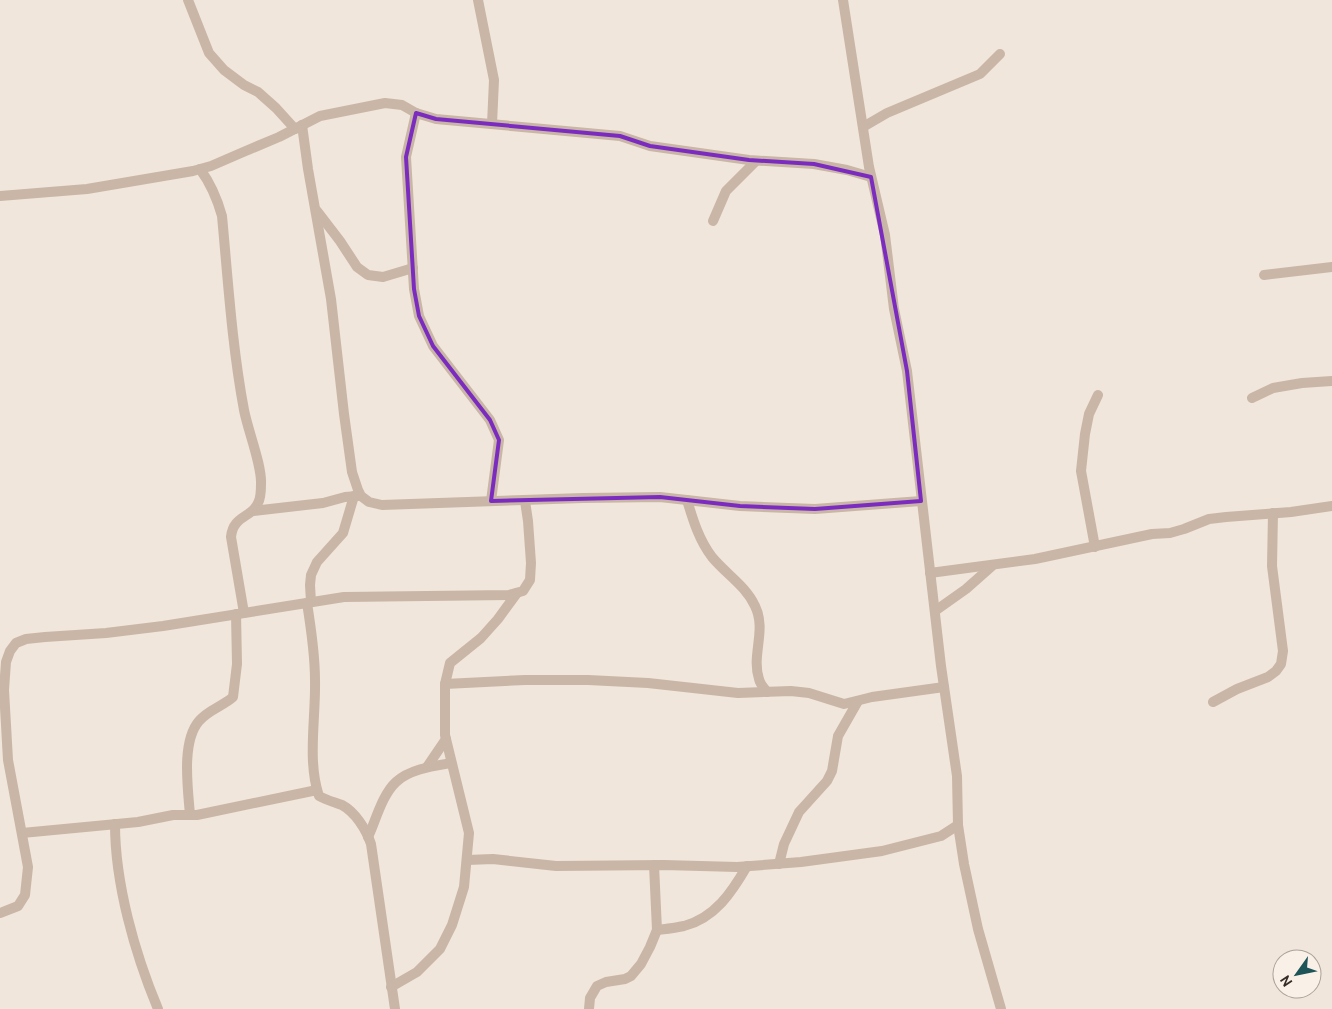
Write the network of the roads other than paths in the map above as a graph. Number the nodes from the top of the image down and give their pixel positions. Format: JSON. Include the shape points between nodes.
{"nodes":[{"id":1,"x":188,"y":0,"type":"edge"},
{"id":2,"x":478,"y":0,"type":"edge"},
{"id":3,"x":843,"y":0,"type":"edge"},
{"id":4,"x":1000,"y":54,"type":"dead end"},
{"id":5,"x":416,"y":113,"type":"junction"},
{"id":6,"x":492,"y":124,"type":"junction"},
{"id":7,"x":298,"y":127,"type":"junction"},
{"id":8,"x":863,"y":127,"type":"junction"},
{"id":9,"x":868,"y":158,"type":"junction"},
{"id":10,"x":756,"y":161,"type":"junction"},
{"id":11,"x":200,"y":169,"type":"junction"},
{"id":12,"x":847,"y":170,"type":"junction"},
{"id":13,"x":871,"y":177,"type":"junction"},
{"id":14,"x":0,"y":196,"type":"edge"},
{"id":15,"x":316,"y":210,"type":"junction"},
{"id":16,"x":714,"y":220,"type":"dead end"},
{"id":17,"x":1332,"y":267,"type":"edge"},
{"id":18,"x":413,"y":268,"type":"junction"},
{"id":19,"x":1264,"y":275,"type":"dead end"},
{"id":20,"x":1332,"y":380,"type":"edge"},
{"id":21,"x":1098,"y":395,"type":"dead end"},
{"id":22,"x":1252,"y":398,"type":"dead end"},
{"id":23,"x":358,"y":496,"type":"junction"},
{"id":24,"x":687,"y":500,"type":"junction"},
{"id":25,"x":491,"y":501,"type":"junction"},
{"id":26,"x":525,"y":501,"type":"junction"},
{"id":27,"x":922,"y":501,"type":"junction"},
{"id":28,"x":1332,"y":506,"type":"edge"},
{"id":29,"x":253,"y":511,"type":"junction"},
{"id":30,"x":1273,"y":513,"type":"junction"},
{"id":31,"x":1095,"y":547,"type":"junction"},
{"id":32,"x":992,"y":566,"type":"junction"},
{"id":33,"x":930,"y":573,"type":"junction"},
{"id":34,"x":516,"y":592,"type":"junction"},
{"id":35,"x":309,"y":602,"type":"junction"},
{"id":36,"x":935,"y":611,"type":"junction"},
{"id":37,"x":240,"y":613,"type":"junction"},
{"id":38,"x":13,"y":647,"type":"junction"},
{"id":39,"x":0,"y":649,"type":"edge"},
{"id":40,"x":445,"y":684,"type":"junction"},
{"id":41,"x":944,"y":686,"type":"junction"},
{"id":42,"x":767,"y":692,"type":"junction"},
{"id":43,"x":858,"y":701,"type":"junction"},
{"id":44,"x":1213,"y":702,"type":"dead end"},
{"id":45,"x":446,"y":739,"type":"junction"},
{"id":46,"x":451,"y":763,"type":"junction"},
{"id":47,"x":427,"y":767,"type":"junction"},
{"id":48,"x":317,"y":790,"type":"junction"},
{"id":49,"x":190,"y":815,"type":"junction"},
{"id":50,"x":115,"y":824,"type":"junction"},
{"id":51,"x":958,"y":825,"type":"junction"},
{"id":52,"x":22,"y":833,"type":"junction"},
{"id":53,"x":368,"y":837,"type":"junction"},
{"id":54,"x":467,"y":860,"type":"junction"},
{"id":55,"x":779,"y":864,"type":"junction"},
{"id":56,"x":654,"y":865,"type":"junction"},
{"id":57,"x":747,"y":866,"type":"junction"},
{"id":58,"x":0,"y":913,"type":"edge"},
{"id":59,"x":657,"y":930,"type":"junction"},
{"id":60,"x":391,"y":987,"type":"junction"},
{"id":61,"x":158,"y":1009,"type":"edge"},
{"id":62,"x":395,"y":1009,"type":"edge"},
{"id":63,"x":590,"y":1009,"type":"edge"},
{"id":64,"x":1001,"y":1009,"type":"edge"}],
"edges":[{"from":1,"to":7,"type":"street","via":[[209,53],[224,70],[258,92]]},
{"from":2,"to":6,"type":"street","via":[[494,80]]},
{"from":3,"to":8,"type":"street"},
{"from":4,"to":8,"type":"street","via":[[980,74],[887,113]]},
{"from":5,"to":6,"type":"street","via":[[436,119]]},
{"from":5,"to":7,"type":"street","via":[[385,103],[320,116]]},
{"from":5,"to":18,"type":"street","via":[[406,157]]},
{"from":6,"to":10,"type":"street","via":[[620,136],[650,146]]},
{"from":7,"to":11,"type":"street"},
{"from":7,"to":15,"type":"street"},
{"from":8,"to":9,"type":"street"},
{"from":9,"to":12,"type":"street"},
{"from":9,"to":13,"type":"street"},
{"from":10,"to":12,"type":"street","via":[[814,164]]},
{"from":10,"to":16,"type":"street","via":[[726,191]]},
{"from":11,"to":14,"type":"street","via":[[86,189]]},
{"from":11,"to":29,"type":"street","via":[[216,194],[222,216],[244,411],[261,482],[258,504]]},
{"from":12,"to":13,"type":"street"},
{"from":13,"to":27,"type":"street","via":[[885,236],[894,309],[907,371]]},
{"from":15,"to":18,"type":"street","via":[[357,267],[368,275],[383,277]]},
{"from":15,"to":23,"type":"street","via":[[332,299],[343,405]]},
{"from":17,"to":19,"type":"street"},
{"from":18,"to":25,"type":"street","via":[[419,316],[433,346],[490,420],[498,440]]},
{"from":20,"to":22,"type":"street","via":[[1273,388]]},
{"from":21,"to":31,"type":"street","via":[[1089,414],[1081,471]]},
{"from":23,"to":25,"type":"street","via":[[382,506]]},
{"from":23,"to":29,"type":"street"},
{"from":23,"to":35,"type":"street","via":[[343,534],[317,562],[311,576]]},
{"from":24,"to":26,"type":"street","via":[[660,497]]},
{"from":24,"to":27,"type":"street","via":[[814,509]]},
{"from":24,"to":42,"type":"street","via":[[698,534],[712,556],[756,608],[760,626],[756,668],[759,681]]},
{"from":25,"to":26,"type":"street"},
{"from":26,"to":34,"type":"street","via":[[530,580],[523,590]]},
{"from":27,"to":33,"type":"street"},
{"from":28,"to":30,"type":"street"},
{"from":29,"to":37,"type":"street","via":[[237,522],[231,537]]},
{"from":30,"to":31,"type":"street","via":[[1209,519],[1170,533]]},
{"from":30,"to":44,"type":"street","via":[[1272,566],[1283,651],[1281,664],[1268,677],[1237,688]]},
{"from":31,"to":32,"type":"street"},
{"from":32,"to":33,"type":"street"},
{"from":32,"to":36,"type":"street"},
{"from":33,"to":36,"type":"street"},
{"from":34,"to":35,"type":"street","via":[[509,595],[344,597]]},
{"from":34,"to":40,"type":"street","via":[[481,638],[450,663]]},
{"from":35,"to":37,"type":"street"},
{"from":35,"to":48,"type":"street","via":[[316,679],[313,756]]},
{"from":36,"to":41,"type":"street"},
{"from":37,"to":38,"type":"street","via":[[163,626],[26,639]]},
{"from":37,"to":49,"type":"street","via":[[234,697],[199,720],[188,745]]},
{"from":38,"to":39,"type":"street"},
{"from":38,"to":52,"type":"street","via":[[6,662],[4,690],[8,760]]},
{"from":40,"to":42,"type":"street","via":[[588,680]]},
{"from":40,"to":45,"type":"street"},
{"from":41,"to":43,"type":"street"},
{"from":41,"to":51,"type":"street","via":[[957,776]]},
{"from":42,"to":43,"type":"street","via":[[808,693],[844,704]]},
{"from":43,"to":55,"type":"street","via":[[838,736],[832,771],[799,812],[784,844]]},
{"from":45,"to":46,"type":"street"},
{"from":45,"to":47,"type":"street"},
{"from":46,"to":47,"type":"street"},
{"from":46,"to":54,"type":"street","via":[[469,833]]},
{"from":47,"to":53,"type":"street","via":[[396,781]]},
{"from":48,"to":49,"type":"street"},
{"from":48,"to":53,"type":"street","via":[[319,796],[354,814]]},
{"from":49,"to":50,"type":"street"},
{"from":50,"to":52,"type":"street"},
{"from":50,"to":61,"type":"street","via":[[127,915]]},
{"from":51,"to":55,"type":"street","via":[[942,836],[882,851]]},
{"from":51,"to":64,"type":"street","via":[[978,928]]},
{"from":52,"to":58,"type":"street","via":[[28,867],[26,894],[18,906]]},
{"from":53,"to":60,"type":"street"},
{"from":54,"to":56,"type":"street","via":[[556,866]]},
{"from":54,"to":60,"type":"street","via":[[464,886],[452,925],[440,949],[417,972]]},
{"from":55,"to":57,"type":"street"},
{"from":56,"to":57,"type":"street"},
{"from":56,"to":59,"type":"street"},
{"from":57,"to":59,"type":"street","via":[[718,907],[704,917],[684,926]]},
{"from":59,"to":63,"type":"street","via":[[642,964],[625,979],[597,986],[590,998]]},
{"from":60,"to":62,"type":"street"}]}
